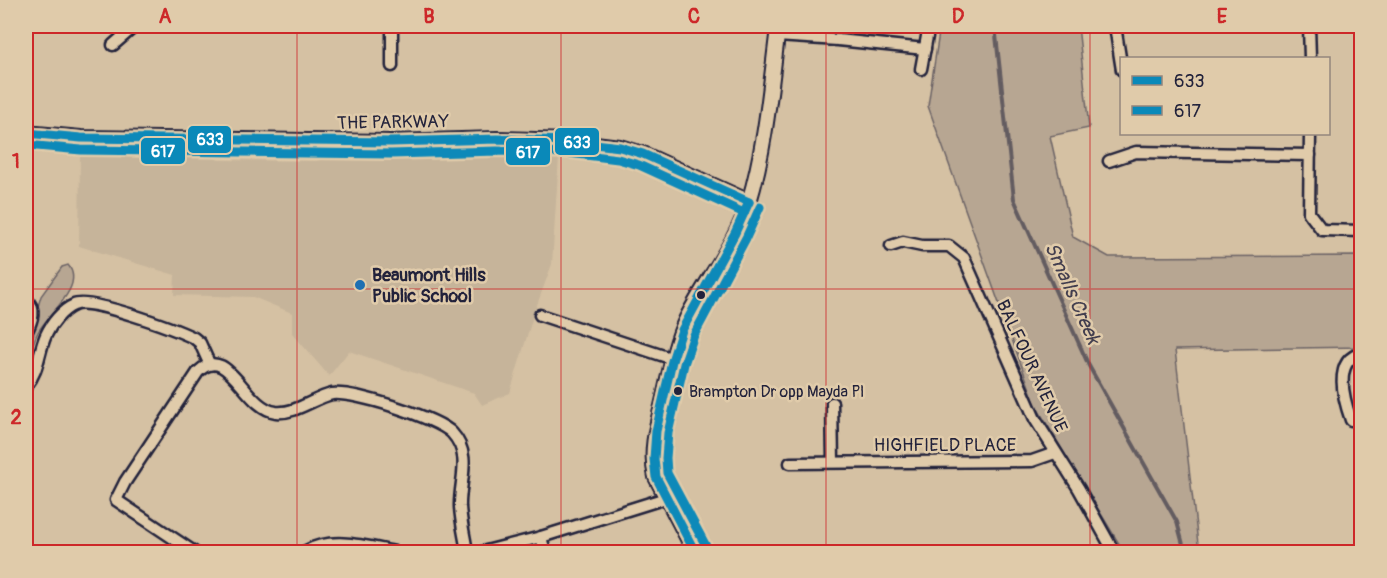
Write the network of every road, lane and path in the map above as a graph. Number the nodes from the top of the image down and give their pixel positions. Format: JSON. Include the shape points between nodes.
{"nodes":[{"id":1,"x":135,"y":26,"type":"edge"},
{"id":2,"x":392,"y":26,"type":"edge"},
{"id":3,"x":928,"y":26,"type":"edge"},
{"id":4,"x":1115,"y":26,"type":"edge"},
{"id":5,"x":1309,"y":26,"type":"edge"},
{"id":6,"x":777,"y":31,"type":"edge"},
{"id":7,"x":113,"y":45,"type":"dead end"},
{"id":8,"x":925,"y":48,"type":"junction"},
{"id":9,"x":1120,"y":57,"type":"edge"},
{"id":10,"x":1310,"y":57,"type":"edge"},
{"id":11,"x":392,"y":66,"type":"dead end"},
{"id":12,"x":921,"y":69,"type":"dead end"},
{"id":13,"x":26,"y":133,"type":"edge"},
{"id":14,"x":1310,"y":135,"type":"edge"},
{"id":15,"x":1310,"y":154,"type":"junction"},
{"id":16,"x":1109,"y":161,"type":"dead end"},
{"id":17,"x":749,"y":202,"type":"junction"},
{"id":18,"x":1362,"y":231,"type":"edge"},
{"id":19,"x":891,"y":246,"type":"dead end"},
{"id":20,"x":26,"y":299,"type":"edge"},
{"id":21,"x":540,"y":315,"type":"dead end"},
{"id":22,"x":26,"y":333,"type":"edge"},
{"id":23,"x":1362,"y":353,"type":"edge"},
{"id":24,"x":673,"y":359,"type":"junction"},
{"id":25,"x":209,"y":363,"type":"junction"},
{"id":26,"x":26,"y":386,"type":"edge"},
{"id":27,"x":832,"y":403,"type":"dead end"},
{"id":28,"x":1351,"y":420,"type":"dead end"},
{"id":29,"x":1056,"y":453,"type":"junction"},
{"id":30,"x":833,"y":462,"type":"junction"},
{"id":31,"x":790,"y":463,"type":"dead end"},
{"id":32,"x":666,"y":498,"type":"junction"},
{"id":33,"x":541,"y":537,"type":"junction"},
{"id":34,"x":194,"y":552,"type":"edge"},
{"id":35,"x":304,"y":552,"type":"edge"},
{"id":36,"x":395,"y":552,"type":"edge"},
{"id":37,"x":467,"y":552,"type":"edge"},
{"id":38,"x":482,"y":552,"type":"edge"},
{"id":39,"x":545,"y":552,"type":"edge"},
{"id":40,"x":695,"y":552,"type":"edge"},
{"id":41,"x":1114,"y":552,"type":"edge"}],
"edges":[{"from":1,"to":7,"type":"street"},
{"from":2,"to":11,"type":"street"},
{"from":3,"to":8,"type":"street"},
{"from":4,"to":9,"type":"street"},
{"from":5,"to":10,"type":"street"},
{"from":6,"to":8,"type":"street"},
{"from":6,"to":17,"type":"street","via":[[765,126]]},
{"from":8,"to":12,"type":"street"},
{"from":13,"to":17,"type":"street","name":"THE PARKWAY","via":[[81,138],[570,141],[643,154]]},
{"from":14,"to":15,"type":"street"},
{"from":15,"to":16,"type":"street","via":[[1136,152]]},
{"from":15,"to":18,"type":"street","via":[[1309,213],[1315,223],[1322,230]]},
{"from":17,"to":24,"type":"street","via":[[734,239],[687,320]]},
{"from":19,"to":29,"type":"street","name":"BALFOUR AVENUE","via":[[903,242],[949,246],[964,258],[1035,419]]},
{"from":20,"to":22,"type":"street","via":[[33,314]]},
{"from":21,"to":24,"type":"street"},
{"from":23,"to":28,"type":"street","via":[[1347,362],[1343,376],[1344,401]]},
{"from":24,"to":32,"type":"street","via":[[653,464]]},
{"from":25,"to":26,"type":"street","via":[[194,338],[84,302],[65,310],[52,325],[37,368]]},
{"from":25,"to":34,"type":"street","via":[[198,372],[116,500]]},
{"from":25,"to":37,"type":"street","via":[[223,366],[258,405],[275,412],[335,394],[348,394],[443,426],[452,433],[463,453],[460,506]]},
{"from":27,"to":30,"type":"street"},
{"from":29,"to":30,"type":"street","name":"HIGHFIELD PLACE","via":[[1032,461]]},
{"from":29,"to":41,"type":"street","name":"BALFOUR AVENUE"},
{"from":30,"to":31,"type":"street","name":"HIGHFIELD PLACE"},
{"from":32,"to":33,"type":"street"},
{"from":32,"to":40,"type":"street"},
{"from":33,"to":38,"type":"street"},
{"from":33,"to":39,"type":"street"},
{"from":35,"to":36,"type":"street","via":[[343,543]]}]}
